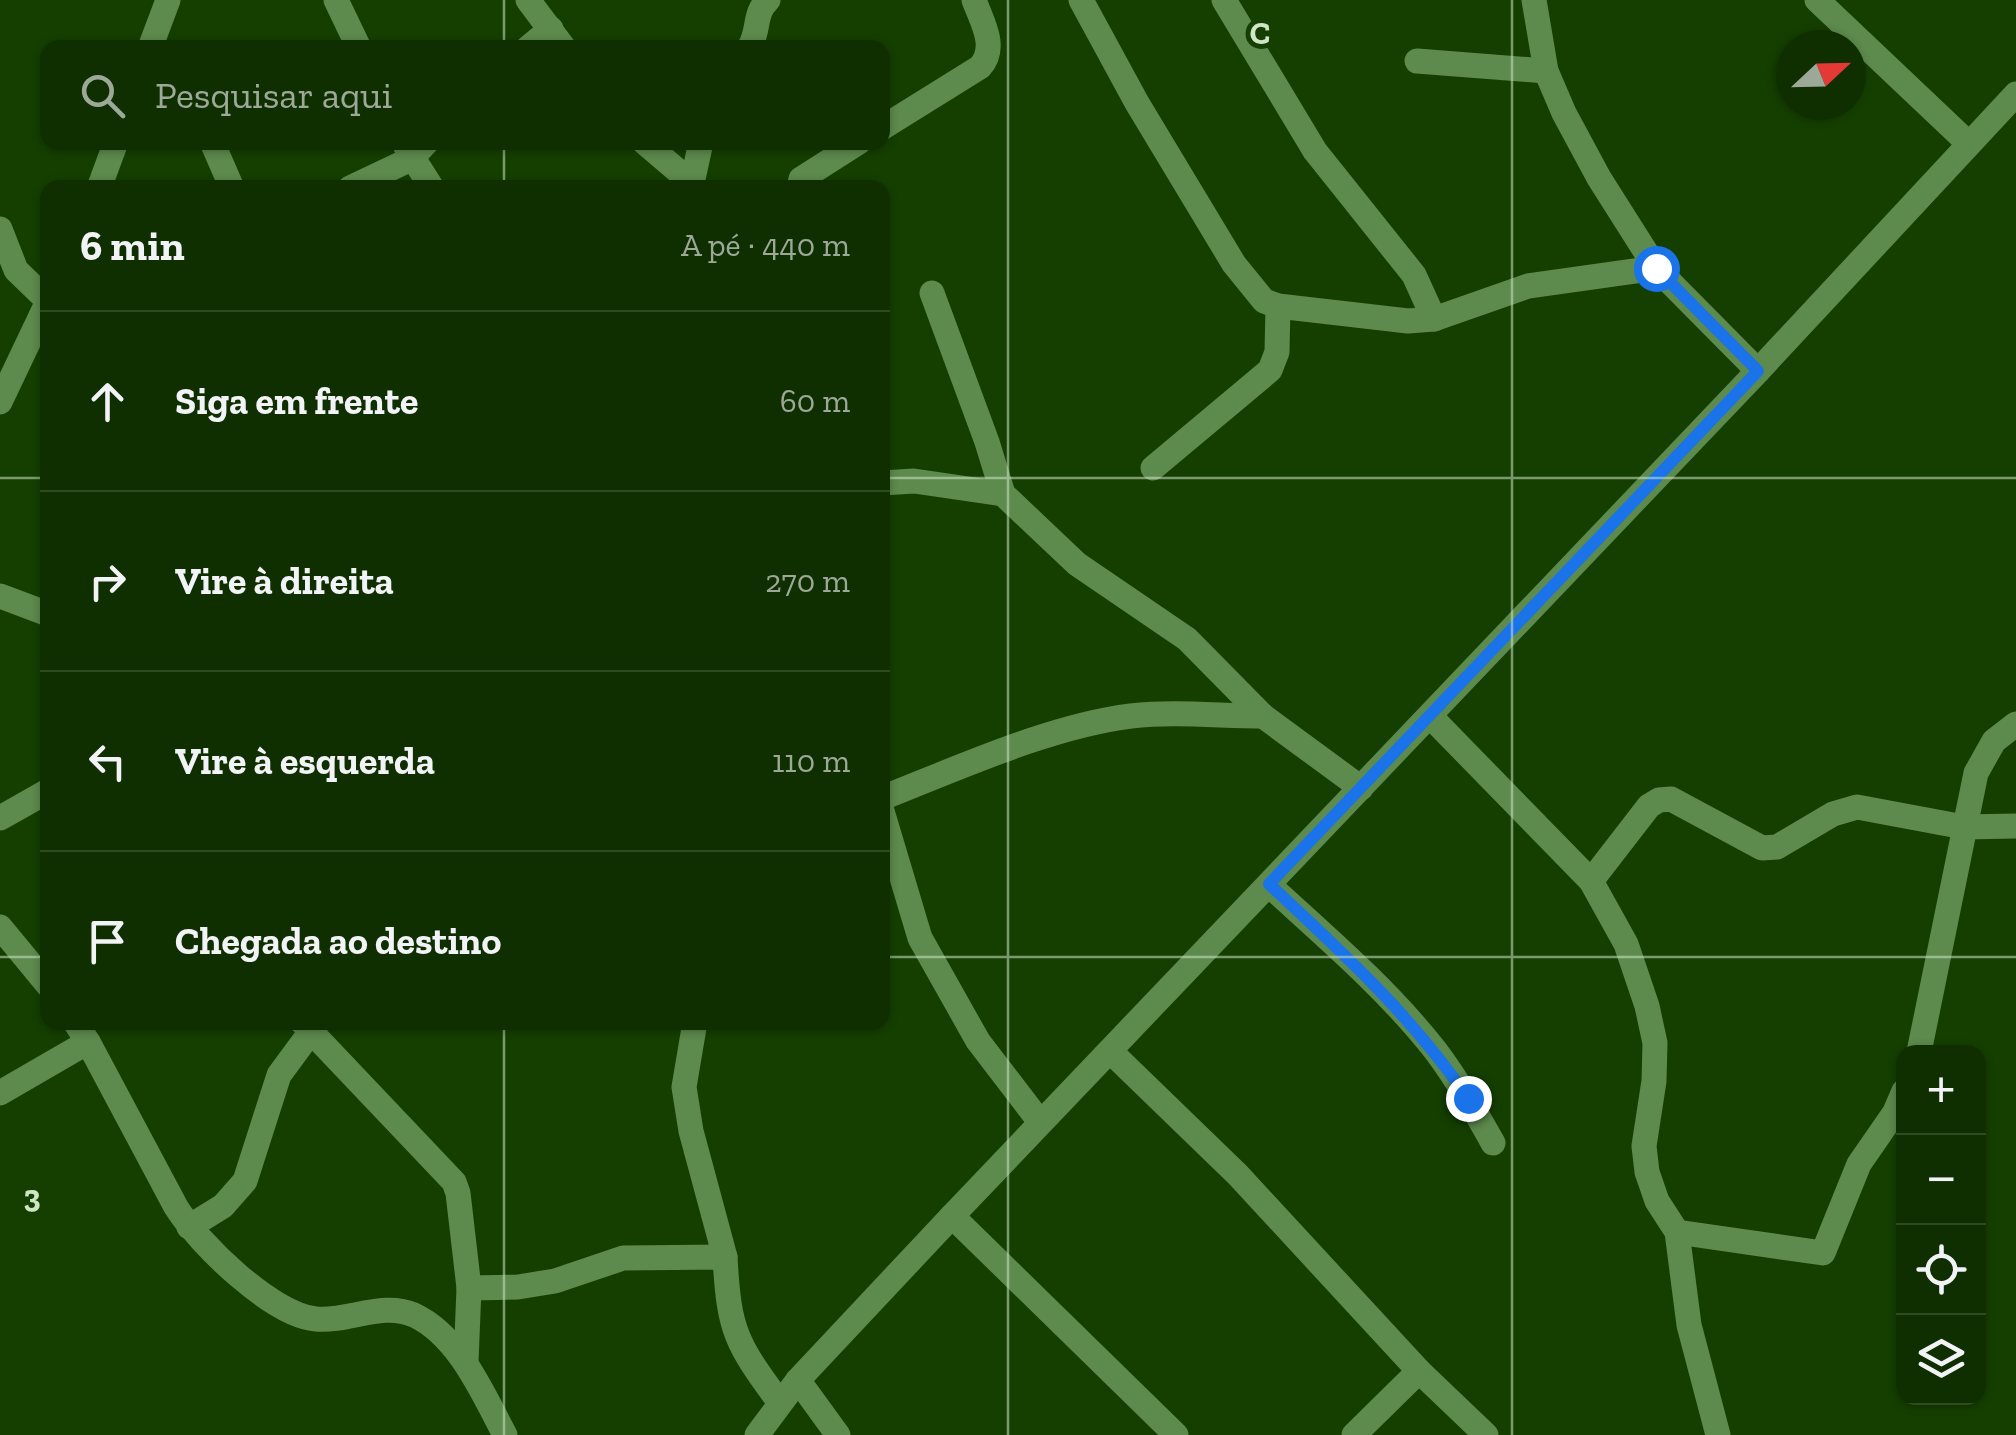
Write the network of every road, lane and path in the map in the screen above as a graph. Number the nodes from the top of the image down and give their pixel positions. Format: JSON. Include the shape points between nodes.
{"nodes":[{"id":1,"x":168,"y":0,"type":"edge"},
{"id":2,"x":336,"y":0,"type":"edge"},
{"id":3,"x":528,"y":0,"type":"edge"},
{"id":4,"x":768,"y":0,"type":"edge"},
{"id":5,"x":974,"y":0,"type":"edge"},
{"id":6,"x":1081,"y":0,"type":"edge"},
{"id":7,"x":1224,"y":0,"type":"edge"},
{"id":8,"x":1534,"y":0,"type":"edge"},
{"id":9,"x":1817,"y":0,"type":"edge"},
{"id":10,"x":558,"y":38,"type":"edge"},
{"id":11,"x":154,"y":40,"type":"edge"},
{"id":12,"x":354,"y":40,"type":"edge"},
{"id":13,"x":753,"y":40,"type":"edge"},
{"id":14,"x":1417,"y":62,"type":"dead end"},
{"id":15,"x":1546,"y":71,"type":"junction"},
{"id":16,"x":2016,"y":94,"type":"edge"},
{"id":17,"x":890,"y":123,"type":"edge"},
{"id":18,"x":1968,"y":143,"type":"junction"},
{"id":19,"x":113,"y":150,"type":"edge"},
{"id":20,"x":215,"y":150,"type":"edge"},
{"id":21,"x":411,"y":150,"type":"edge"},
{"id":22,"x":415,"y":150,"type":"edge"},
{"id":23,"x":653,"y":150,"type":"edge"},
{"id":24,"x":699,"y":150,"type":"edge"},
{"id":25,"x":846,"y":150,"type":"edge"},
{"id":26,"x":103,"y":180,"type":"edge"},
{"id":27,"x":229,"y":180,"type":"edge"},
{"id":28,"x":363,"y":180,"type":"edge"},
{"id":29,"x":428,"y":180,"type":"edge"},
{"id":30,"x":686,"y":180,"type":"edge"},
{"id":31,"x":692,"y":180,"type":"edge"},
{"id":32,"x":801,"y":180,"type":"edge"},
{"id":33,"x":0,"y":232,"type":"edge"},
{"id":34,"x":1656,"y":268,"type":"junction"},
{"id":35,"x":40,"y":293,"type":"edge"},
{"id":36,"x":932,"y":293,"type":"dead end"},
{"id":37,"x":1278,"y":306,"type":"junction"},
{"id":38,"x":40,"y":318,"type":"edge"},
{"id":39,"x":1434,"y":318,"type":"junction"},
{"id":40,"x":1758,"y":371,"type":"junction"},
{"id":41,"x":0,"y":402,"type":"edge"},
{"id":42,"x":1153,"y":468,"type":"dead end"},
{"id":43,"x":890,"y":482,"type":"edge"},
{"id":44,"x":1003,"y":494,"type":"junction"},
{"id":45,"x":0,"y":596,"type":"edge"},
{"id":46,"x":40,"y":611,"type":"edge"},
{"id":47,"x":1263,"y":716,"type":"junction"},
{"id":48,"x":1430,"y":716,"type":"junction"},
{"id":49,"x":2016,"y":724,"type":"edge"},
{"id":50,"x":1362,"y":788,"type":"junction"},
{"id":51,"x":890,"y":795,"type":"edge"},
{"id":52,"x":40,"y":796,"type":"edge"},
{"id":53,"x":0,"y":818,"type":"edge"},
{"id":54,"x":2016,"y":826,"type":"edge"},
{"id":55,"x":1964,"y":827,"type":"junction"},
{"id":56,"x":890,"y":838,"type":"edge"},
{"id":57,"x":1590,"y":881,"type":"junction"},
{"id":58,"x":1269,"y":884,"type":"junction"},
{"id":59,"x":0,"y":926,"type":"edge"},
{"id":60,"x":40,"y":976,"type":"edge"},
{"id":61,"x":308,"y":1030,"type":"edge"},
{"id":62,"x":314,"y":1030,"type":"edge"},
{"id":63,"x":694,"y":1030,"type":"edge"},
{"id":64,"x":82,"y":1032,"type":"edge"},
{"id":65,"x":1920,"y":1045,"type":"edge"},
{"id":66,"x":1110,"y":1051,"type":"junction"},
{"id":67,"x":0,"y":1093,"type":"edge"},
{"id":68,"x":1896,"y":1110,"type":"edge"},
{"id":69,"x":1040,"y":1122,"type":"junction"},
{"id":70,"x":1493,"y":1143,"type":"dead end"},
{"id":71,"x":952,"y":1216,"type":"junction"},
{"id":72,"x":189,"y":1228,"type":"junction"},
{"id":73,"x":1677,"y":1232,"type":"junction"},
{"id":74,"x":725,"y":1257,"type":"junction"},
{"id":75,"x":469,"y":1288,"type":"junction"},
{"id":76,"x":466,"y":1362,"type":"junction"},
{"id":77,"x":1419,"y":1371,"type":"junction"},
{"id":78,"x":798,"y":1380,"type":"junction"},
{"id":79,"x":780,"y":1403,"type":"junction"},
{"id":80,"x":504,"y":1435,"type":"edge"},
{"id":81,"x":757,"y":1435,"type":"edge"},
{"id":82,"x":838,"y":1435,"type":"edge"},
{"id":83,"x":1176,"y":1435,"type":"edge"},
{"id":84,"x":1354,"y":1435,"type":"edge"},
{"id":85,"x":1486,"y":1435,"type":"edge"},
{"id":86,"x":1718,"y":1435,"type":"edge"}],
"edges":[{"from":1,"to":11,"type":"street"},
{"from":2,"to":12,"type":"street"},
{"from":3,"to":10,"type":"street"},
{"from":4,"to":13,"type":"street","via":[[757,12]]},
{"from":5,"to":17,"type":"street","via":[[988,58]]},
{"from":6,"to":37,"type":"street","via":[[1234,264],[1264,301]]},
{"from":7,"to":39,"type":"street","via":[[1315,152],[1414,275]]},
{"from":8,"to":15,"type":"street"},
{"from":9,"to":18,"type":"street"},
{"from":14,"to":15,"type":"street"},
{"from":15,"to":34,"type":"street","via":[[1599,178]]},
{"from":16,"to":18,"type":"street"},
{"from":18,"to":40,"type":"street"},
{"from":19,"to":26,"type":"street"},
{"from":20,"to":27,"type":"street"},
{"from":21,"to":28,"type":"street"},
{"from":22,"to":29,"type":"street"},
{"from":23,"to":30,"type":"street"},
{"from":24,"to":31,"type":"street"},
{"from":25,"to":32,"type":"street"},
{"from":33,"to":35,"type":"street","via":[[16,270]]},
{"from":34,"to":39,"type":"street","via":[[1528,286]]},
{"from":34,"to":40,"type":"street"},
{"from":36,"to":44,"type":"street"},
{"from":37,"to":39,"type":"street"},
{"from":37,"to":42,"type":"street","via":[[1270,370]]},
{"from":38,"to":41,"type":"street"},
{"from":40,"to":48,"type":"street"},
{"from":43,"to":44,"type":"street"},
{"from":44,"to":47,"type":"street","via":[[1077,564],[1187,639]]},
{"from":45,"to":46,"type":"street"},
{"from":47,"to":50,"type":"street"},
{"from":47,"to":51,"type":"street","via":[[1133,716],[1016,747]]},
{"from":48,"to":50,"type":"street"},
{"from":48,"to":57,"type":"street"},
{"from":49,"to":55,"type":"street","via":[[1994,741],[1981,764]]},
{"from":50,"to":58,"type":"street"},
{"from":52,"to":53,"type":"street"},
{"from":54,"to":55,"type":"street"},
{"from":55,"to":57,"type":"street","via":[[1857,807],[1777,847],[1762,848],[1670,799],[1659,800]]},
{"from":55,"to":65,"type":"street"},
{"from":56,"to":69,"type":"street","via":[[920,938],[978,1041]]},
{"from":57,"to":73,"type":"street","via":[[1626,944],[1647,1006],[1655,1043],[1644,1146],[1657,1201]]},
{"from":58,"to":66,"type":"street"},
{"from":58,"to":70,"type":"street","via":[[1399,1008],[1436,1051]]},
{"from":59,"to":60,"type":"street"},
{"from":61,"to":72,"type":"street","via":[[280,1076],[244,1181],[223,1206]]},
{"from":62,"to":75,"type":"street","via":[[454,1182]]},
{"from":63,"to":74,"type":"street","via":[[684,1088]]},
{"from":64,"to":67,"type":"street"},
{"from":64,"to":72,"type":"street"},
{"from":66,"to":69,"type":"street"},
{"from":66,"to":77,"type":"street","via":[[1238,1175]]},
{"from":68,"to":73,"type":"street","via":[[1859,1164],[1824,1253]]},
{"from":69,"to":71,"type":"street"},
{"from":71,"to":78,"type":"street"},
{"from":71,"to":83,"type":"street"},
{"from":72,"to":76,"type":"street","via":[[297,1315],[319,1320],[394,1310],[412,1314]]},
{"from":73,"to":86,"type":"street","via":[[1689,1325]]},
{"from":74,"to":75,"type":"street","via":[[624,1258],[554,1281]]},
{"from":74,"to":79,"type":"street","via":[[732,1327]]},
{"from":75,"to":76,"type":"street"},
{"from":76,"to":80,"type":"street"},
{"from":77,"to":84,"type":"street"},
{"from":77,"to":85,"type":"street"},
{"from":78,"to":79,"type":"street"},
{"from":78,"to":82,"type":"street"},
{"from":79,"to":81,"type":"street"}]}
